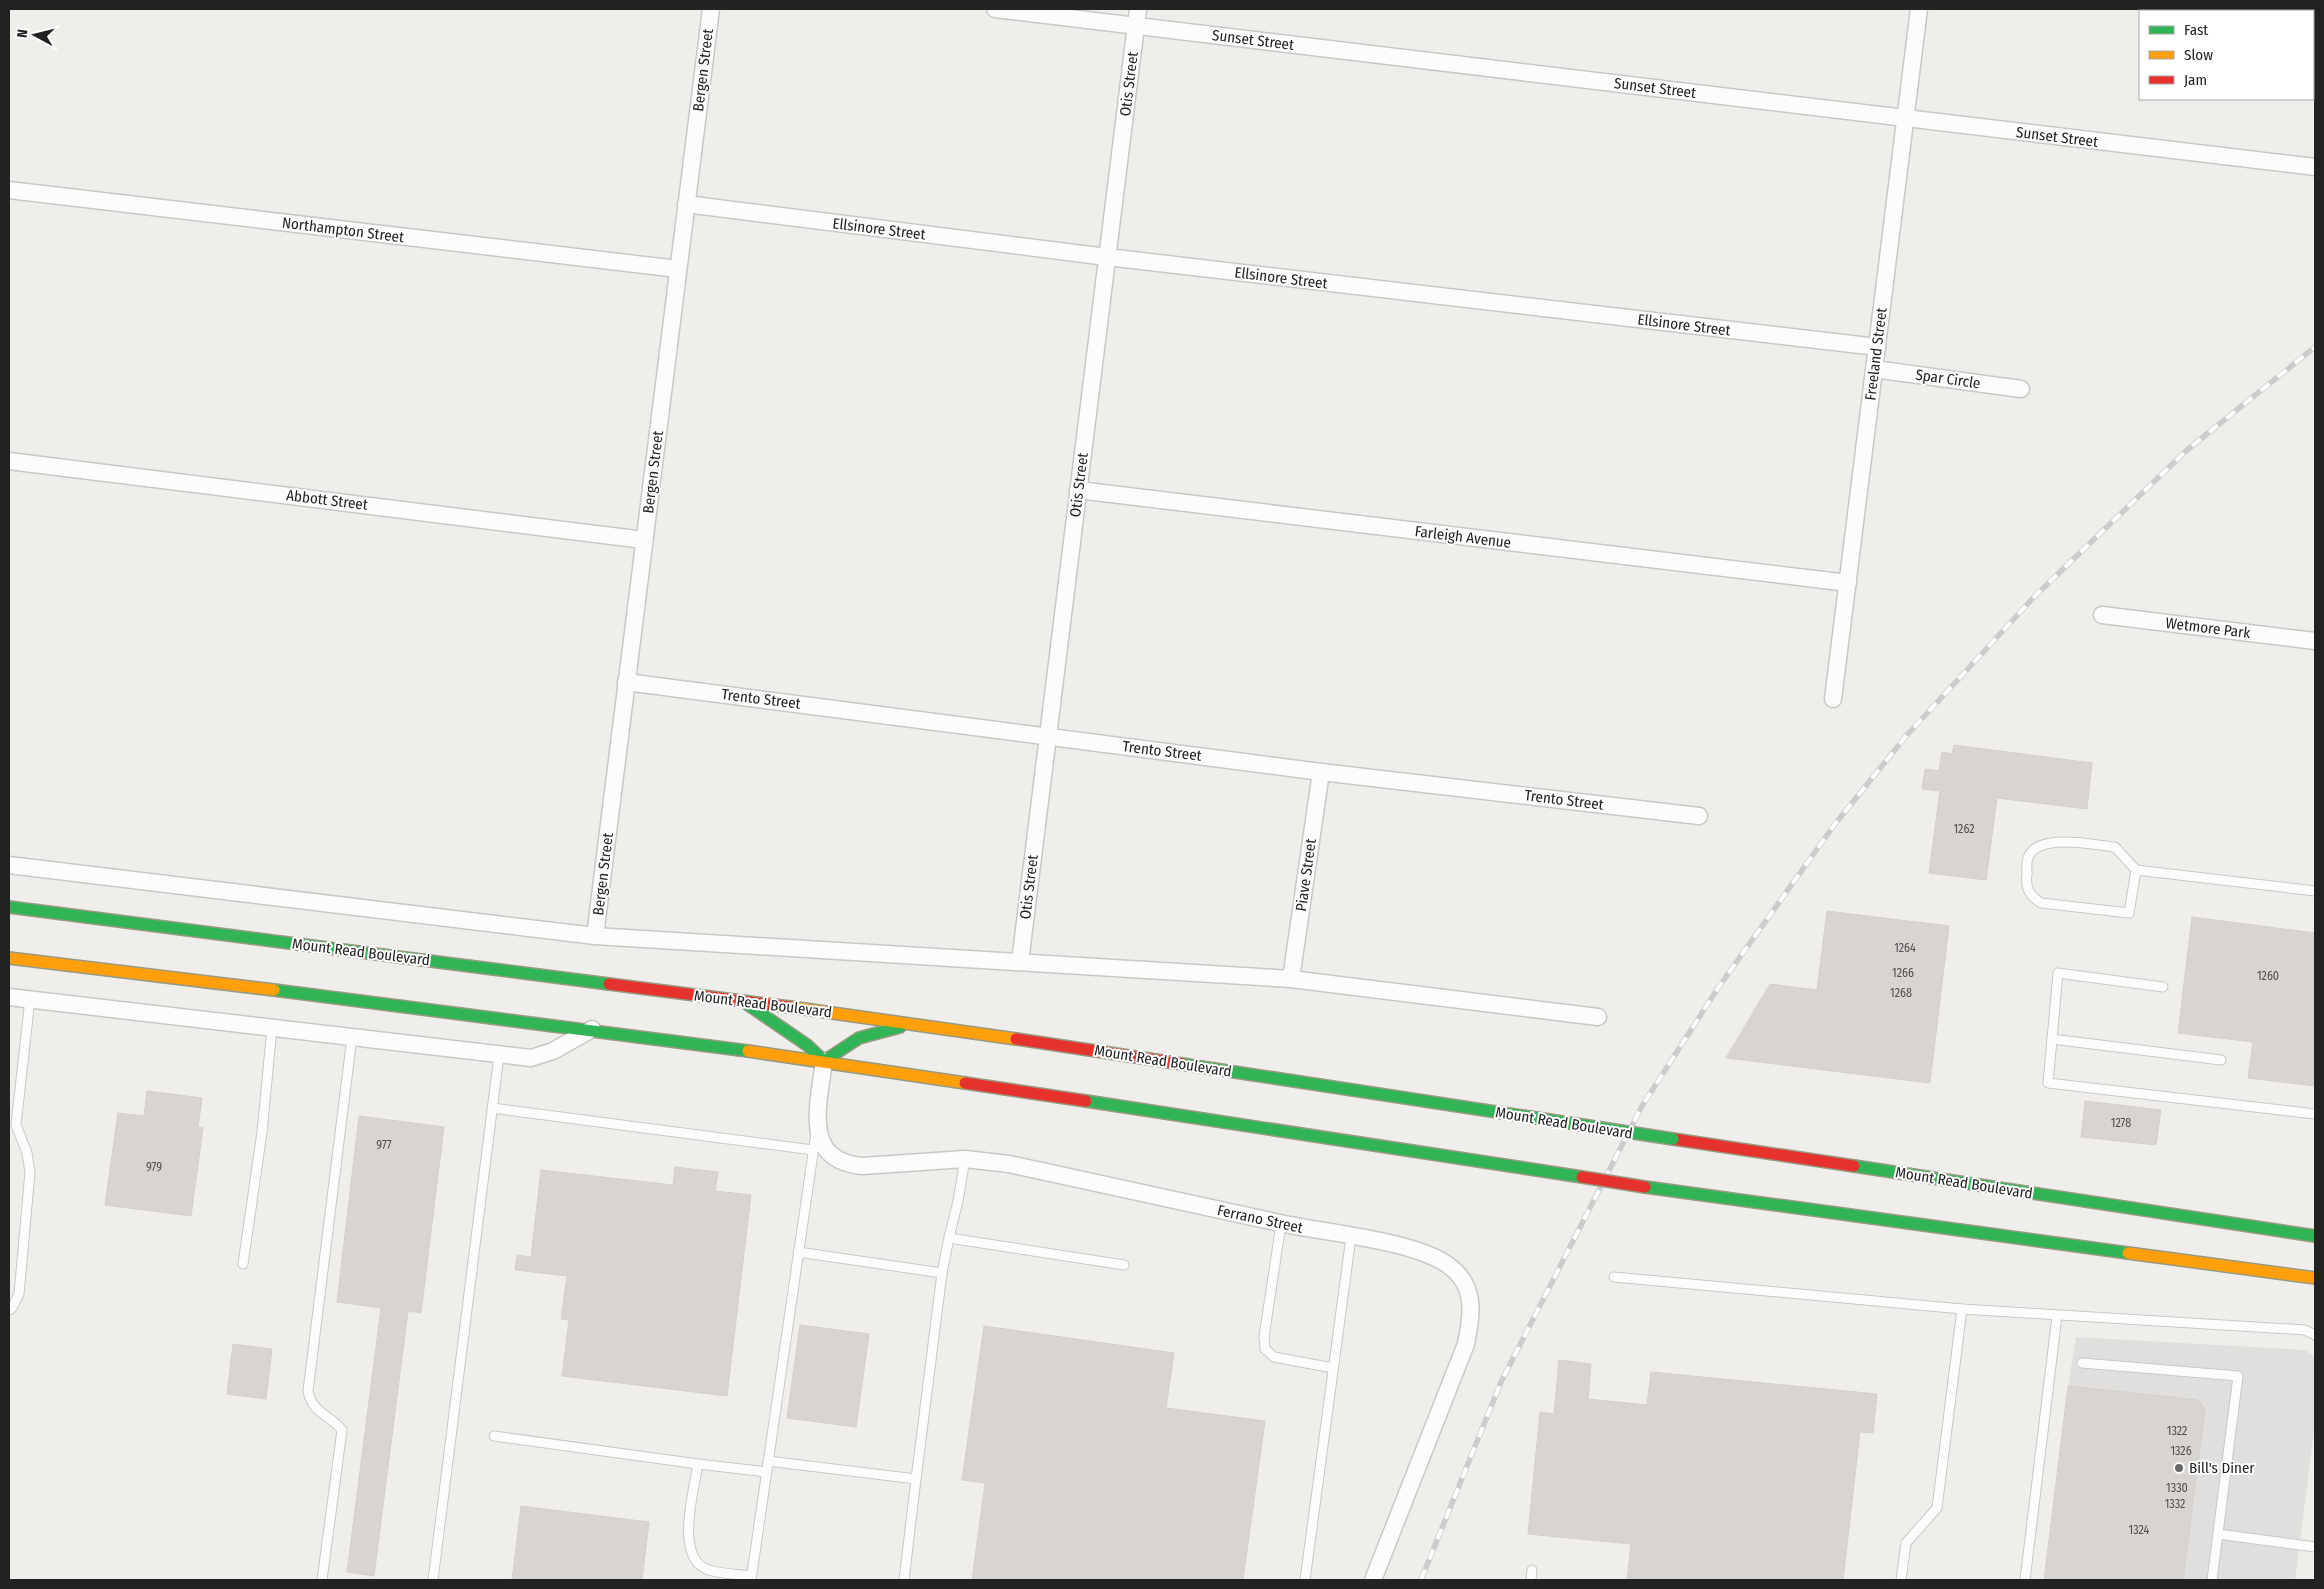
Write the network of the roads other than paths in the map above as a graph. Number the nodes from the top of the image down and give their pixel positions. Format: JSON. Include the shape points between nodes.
{"nodes":[{"id":1,"x":710,"y":9,"type":"edge"},
{"id":2,"x":995,"y":9,"type":"edge"},
{"id":3,"x":1138,"y":9,"type":"edge"},
{"id":4,"x":1919,"y":9,"type":"edge"},
{"id":5,"x":1136,"y":26,"type":"junction"},
{"id":6,"x":1906,"y":118,"type":"junction"},
{"id":7,"x":2315,"y":167,"type":"edge"},
{"id":8,"x":9,"y":190,"type":"edge"},
{"id":9,"x":686,"y":204,"type":"junction"},
{"id":10,"x":1107,"y":258,"type":"junction"},
{"id":11,"x":678,"y":270,"type":"junction"},
{"id":12,"x":1877,"y":347,"type":"junction"},
{"id":13,"x":1874,"y":369,"type":"junction"},
{"id":14,"x":2021,"y":389,"type":"dead end"},
{"id":15,"x":9,"y":461,"type":"edge"},
{"id":16,"x":1078,"y":490,"type":"junction"},
{"id":17,"x":644,"y":540,"type":"junction"},
{"id":18,"x":1848,"y":583,"type":"junction"},
{"id":19,"x":2102,"y":615,"type":"dead end"},
{"id":20,"x":2315,"y":641,"type":"edge"},
{"id":21,"x":626,"y":682,"type":"junction"},
{"id":22,"x":1833,"y":699,"type":"dead end"},
{"id":23,"x":1048,"y":736,"type":"junction"},
{"id":24,"x":1321,"y":772,"type":"junction"},
{"id":25,"x":1699,"y":816,"type":"dead end"},
{"id":26,"x":9,"y":865,"type":"edge"},
{"id":27,"x":2136,"y":870,"type":"junction"},
{"id":28,"x":2315,"y":891,"type":"edge"},
{"id":29,"x":9,"y":907,"type":"edge"},
{"id":30,"x":595,"y":936,"type":"junction"},
{"id":31,"x":9,"y":958,"type":"edge"},
{"id":32,"x":1020,"y":962,"type":"junction"},
{"id":33,"x":1291,"y":979,"type":"junction"},
{"id":34,"x":2163,"y":987,"type":"dead end"},
{"id":35,"x":9,"y":997,"type":"edge"},
{"id":36,"x":30,"y":999,"type":"junction"},
{"id":37,"x":742,"y":1001,"type":"junction"},
{"id":38,"x":1598,"y":1017,"type":"dead end"},
{"id":39,"x":918,"y":1024,"type":"junction"},
{"id":40,"x":272,"y":1028,"type":"junction"},
{"id":41,"x":592,"y":1029,"type":"junction"},
{"id":42,"x":352,"y":1037,"type":"junction"},
{"id":43,"x":2052,"y":1039,"type":"junction"},
{"id":44,"x":498,"y":1055,"type":"junction"},
{"id":45,"x":2221,"y":1060,"type":"dead end"},
{"id":46,"x":824,"y":1061,"type":"junction"},
{"id":47,"x":492,"y":1108,"type":"junction"},
{"id":48,"x":2315,"y":1114,"type":"edge"},
{"id":49,"x":817,"y":1125,"type":"junction"},
{"id":50,"x":813,"y":1150,"type":"junction"},
{"id":51,"x":965,"y":1159,"type":"junction"},
{"id":52,"x":1281,"y":1224,"type":"junction"},
{"id":53,"x":2315,"y":1236,"type":"edge"},
{"id":54,"x":1352,"y":1237,"type":"junction"},
{"id":55,"x":949,"y":1238,"type":"junction"},
{"id":56,"x":798,"y":1252,"type":"junction"},
{"id":57,"x":243,"y":1264,"type":"dead end"},
{"id":58,"x":1124,"y":1265,"type":"dead end"},
{"id":59,"x":942,"y":1273,"type":"junction"},
{"id":60,"x":1614,"y":1277,"type":"dead end"},
{"id":61,"x":2315,"y":1278,"type":"edge"},
{"id":62,"x":1962,"y":1309,"type":"junction"},
{"id":63,"x":9,"y":1310,"type":"edge"},
{"id":64,"x":2057,"y":1316,"type":"junction"},
{"id":65,"x":2315,"y":1335,"type":"edge"},
{"id":66,"x":2082,"y":1363,"type":"dead end"},
{"id":67,"x":1333,"y":1368,"type":"junction"},
{"id":68,"x":494,"y":1436,"type":"dead end"},
{"id":69,"x":768,"y":1461,"type":"junction"},
{"id":70,"x":698,"y":1464,"type":"junction"},
{"id":71,"x":767,"y":1472,"type":"junction"},
{"id":72,"x":916,"y":1480,"type":"junction"},
{"id":73,"x":2218,"y":1534,"type":"junction"},
{"id":74,"x":2315,"y":1547,"type":"edge"},
{"id":75,"x":1532,"y":1570,"type":"dead end"},
{"id":76,"x":751,"y":1578,"type":"edge"},
{"id":77,"x":322,"y":1580,"type":"edge"},
{"id":78,"x":433,"y":1580,"type":"edge"},
{"id":79,"x":904,"y":1580,"type":"edge"},
{"id":80,"x":1305,"y":1580,"type":"edge"},
{"id":81,"x":1373,"y":1580,"type":"edge"},
{"id":82,"x":1531,"y":1580,"type":"edge"},
{"id":83,"x":1901,"y":1580,"type":"edge"},
{"id":84,"x":2025,"y":1580,"type":"edge"},
{"id":85,"x":2212,"y":1580,"type":"edge"}],
"edges":[{"from":1,"to":9,"type":"street","name":"Bergen Street"},
{"from":2,"to":5,"type":"street","name":"Sunset Street"},
{"from":3,"to":5,"type":"street","name":"Otis Street"},
{"from":4,"to":6,"type":"street","name":"Freeland Street"},
{"from":5,"to":6,"type":"street","name":"Sunset Street"},
{"from":5,"to":10,"type":"street","name":"Otis Street"},
{"from":6,"to":7,"type":"street","name":"Sunset Street"},
{"from":6,"to":12,"type":"street","name":"Freeland Street"},
{"from":8,"to":11,"type":"street","name":"Northampton Street"},
{"from":9,"to":10,"type":"street","name":"Ellsinore Street"},
{"from":9,"to":11,"type":"street","name":"Bergen Street"},
{"from":10,"to":12,"type":"street","name":"Ellsinore Street"},
{"from":10,"to":16,"type":"street","name":"Otis Street"},
{"from":11,"to":17,"type":"street","name":"Bergen Street"},
{"from":12,"to":13,"type":"street","name":"Freeland Street"},
{"from":13,"to":14,"type":"street","name":"Spar Circle"},
{"from":13,"to":18,"type":"street","name":"Freeland Street"},
{"from":15,"to":17,"type":"street","name":"Abbott Street"},
{"from":16,"to":18,"type":"street","name":"Farleigh Avenue"},
{"from":16,"to":23,"type":"street","name":"Otis Street"},
{"from":17,"to":21,"type":"street","name":"Bergen Street"},
{"from":18,"to":22,"type":"street","name":"Freeland Street"},
{"from":19,"to":20,"type":"street","name":"Wetmore Park"},
{"from":21,"to":23,"type":"street","name":"Trento Street"},
{"from":21,"to":30,"type":"street","name":"Bergen Street"},
{"from":23,"to":24,"type":"street","name":"Trento Street"},
{"from":23,"to":32,"type":"street","name":"Otis Street"},
{"from":24,"to":25,"type":"street","name":"Trento Street"},
{"from":24,"to":33,"type":"street","name":"Piave Street"},
{"from":26,"to":30,"type":"street"},
{"from":27,"to":27,"type":"lane","via":[[2115,847],[2049,842],[2036,847],[2028,858],[2026,884],[2031,896],[2041,903],[2129,914]]},
{"from":27,"to":28,"type":"lane"},
{"from":29,"to":37,"type":"main road","name":"Mount Read Boulevard"},
{"from":30,"to":32,"type":"street"},
{"from":31,"to":41,"type":"main road"},
{"from":32,"to":33,"type":"street"},
{"from":33,"to":38,"type":"street"},
{"from":34,"to":43,"type":"lane","via":[[2058,973]]},
{"from":35,"to":36,"type":"street"},
{"from":36,"to":40,"type":"street"},
{"from":36,"to":63,"type":"lane","via":[[16,1126],[27,1153],[30,1172],[19,1294]]},
{"from":37,"to":39,"type":"main road","name":"Mount Read Boulevard"},
{"from":37,"to":46,"type":"main road","via":[[807,1045]]},
{"from":39,"to":46,"type":"main road","via":[[875,1031],[850,1041]]},
{"from":39,"to":53,"type":"main road","name":"Mount Read Boulevard","bridge":true},
{"from":40,"to":42,"type":"street"},
{"from":40,"to":57,"type":"lane","via":[[262,1132]]},
{"from":41,"to":44,"type":"street","via":[[542,1056]]},
{"from":41,"to":46,"type":"main road"},
{"from":42,"to":44,"type":"street"},
{"from":42,"to":77,"type":"lane","via":[[308,1391],[315,1408],[342,1430]]},
{"from":43,"to":45,"type":"lane"},
{"from":43,"to":48,"type":"lane","via":[[2048,1083]]},
{"from":44,"to":47,"type":"lane"},
{"from":46,"to":49,"type":"street","name":"Ferrano Street"},
{"from":46,"to":61,"type":"main road","bridge":true,"via":[[1582,1178]]},
{"from":47,"to":50,"type":"lane"},
{"from":47,"to":78,"type":"lane"},
{"from":49,"to":50,"type":"lane"},
{"from":49,"to":51,"type":"street","name":"Ferrano Street","via":[[822,1144],[834,1158],[850,1165]]},
{"from":50,"to":56,"type":"lane"},
{"from":51,"to":52,"type":"street","name":"Ferrano Street","via":[[1009,1164]]},
{"from":51,"to":55,"type":"lane"},
{"from":52,"to":54,"type":"street","name":"Ferrano Street"},
{"from":52,"to":67,"type":"lane","via":[[1264,1337],[1265,1349],[1274,1357]]},
{"from":54,"to":67,"type":"lane"},
{"from":54,"to":81,"type":"street","name":"Ferrano Street","via":[[1427,1254],[1449,1266],[1466,1285],[1472,1313],[1466,1344]]},
{"from":55,"to":58,"type":"lane"},
{"from":55,"to":59,"type":"lane"},
{"from":56,"to":59,"type":"lane"},
{"from":56,"to":69,"type":"lane"},
{"from":59,"to":72,"type":"lane"},
{"from":60,"to":62,"type":"lane"},
{"from":62,"to":64,"type":"lane"},
{"from":62,"to":83,"type":"lane","via":[[1937,1508],[1906,1543]]},
{"from":64,"to":65,"type":"lane","via":[[2305,1330]]},
{"from":64,"to":84,"type":"lane"},
{"from":66,"to":73,"type":"lane","via":[[2238,1376]]},
{"from":67,"to":80,"type":"lane"},
{"from":68,"to":70,"type":"lane"},
{"from":69,"to":71,"type":"lane"},
{"from":69,"to":72,"type":"lane"},
{"from":70,"to":71,"type":"lane"},
{"from":70,"to":76,"type":"lane","via":[[688,1533],[689,1548],[697,1563],[706,1569]]},
{"from":71,"to":76,"type":"lane"},
{"from":72,"to":79,"type":"lane"},
{"from":73,"to":74,"type":"lane"},
{"from":73,"to":85,"type":"lane"},
{"from":75,"to":82,"type":"lane"}]}
